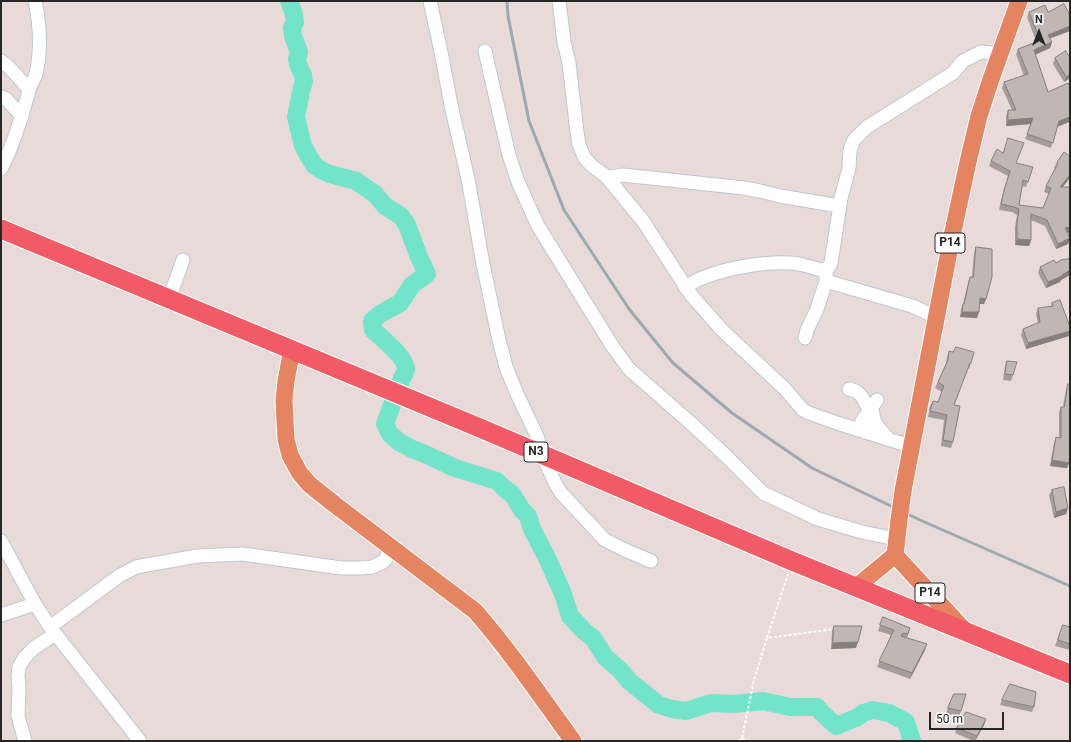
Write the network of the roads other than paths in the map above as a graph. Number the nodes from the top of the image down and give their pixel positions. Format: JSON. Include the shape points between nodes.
{"nodes":[{"id":1,"x":36,"y":1,"type":"edge"},
{"id":2,"x":430,"y":1,"type":"edge"},
{"id":3,"x":559,"y":1,"type":"edge"},
{"id":4,"x":1019,"y":1,"type":"edge"},
{"id":5,"x":485,"y":51,"type":"dead end"},
{"id":6,"x":1000,"y":54,"type":"junction"},
{"id":7,"x":1,"y":61,"type":"edge"},
{"id":8,"x":29,"y":91,"type":"junction"},
{"id":9,"x":1,"y":96,"type":"edge"},
{"id":10,"x":22,"y":116,"type":"junction"},
{"id":11,"x":1,"y":169,"type":"edge"},
{"id":12,"x":607,"y":178,"type":"junction"},
{"id":13,"x":839,"y":206,"type":"junction"},
{"id":14,"x":1,"y":229,"type":"edge"},
{"id":15,"x":183,"y":260,"type":"dead end"},
{"id":16,"x":826,"y":276,"type":"junction"},
{"id":17,"x":686,"y":287,"type":"junction"},
{"id":18,"x":169,"y":299,"type":"junction"},
{"id":19,"x":936,"y":317,"type":"junction"},
{"id":20,"x":805,"y":338,"type":"dead end"},
{"id":21,"x":292,"y":349,"type":"junction"},
{"id":22,"x":849,"y":389,"type":"dead end"},
{"id":23,"x":873,"y":405,"type":"junction"},
{"id":24,"x":865,"y":432,"type":"junction"},
{"id":25,"x":888,"y":439,"type":"junction"},
{"id":26,"x":910,"y":446,"type":"junction"},
{"id":27,"x":542,"y":454,"type":"junction"},
{"id":28,"x":1,"y":541,"type":"edge"},
{"id":29,"x":390,"y":545,"type":"junction"},
{"id":30,"x":896,"y":547,"type":"junction"},
{"id":31,"x":651,"y":561,"type":"dead end"},
{"id":32,"x":856,"y":588,"type":"junction"},
{"id":33,"x":35,"y":604,"type":"junction"},
{"id":34,"x":1,"y":615,"type":"edge"},
{"id":35,"x":52,"y":631,"type":"junction"},
{"id":36,"x":965,"y":631,"type":"junction"},
{"id":37,"x":1070,"y":674,"type":"edge"},
{"id":38,"x":25,"y":741,"type":"edge"},
{"id":39,"x":140,"y":741,"type":"edge"},
{"id":40,"x":573,"y":741,"type":"edge"}],
"edges":[{"from":1,"to":8,"type":"street","via":[[39,20],[38,58],[36,75]]},
{"from":2,"to":27,"type":"street","via":[[499,340],[516,394],[537,436]]},
{"from":3,"to":12,"type":"street","via":[[579,144],[584,157]]},
{"from":4,"to":6,"type":"main road","number":"P14"},
{"from":5,"to":30,"type":"street","via":[[518,182],[538,226],[629,369],[726,456],[762,494]]},
{"from":6,"to":13,"type":"street","via":[[981,52],[963,61],[953,73],[867,126],[854,140],[850,150],[849,168]]},
{"from":6,"to":19,"type":"main road","number":"P14","via":[[979,116]]},
{"from":7,"to":8,"type":"street"},
{"from":8,"to":10,"type":"street"},
{"from":9,"to":10,"type":"street"},
{"from":10,"to":11,"type":"street","via":[[11,151]]},
{"from":12,"to":13,"type":"street","via":[[623,175],[744,188]]},
{"from":12,"to":17,"type":"street","via":[[643,222]]},
{"from":13,"to":16,"type":"street","via":[[831,263]]},
{"from":14,"to":18,"type":"highway","number":"N3"},
{"from":15,"to":18,"type":"street"},
{"from":16,"to":17,"type":"street","via":[[801,264],[787,263],[728,269],[703,277]]},
{"from":16,"to":19,"type":"street"},
{"from":16,"to":20,"type":"street"},
{"from":17,"to":24,"type":"street","via":[[710,318],[790,393],[803,410]]},
{"from":18,"to":21,"type":"highway","number":"N3"},
{"from":19,"to":26,"type":"main road","number":"P14"},
{"from":21,"to":27,"type":"highway","number":"N3"},
{"from":21,"to":29,"type":"main road","via":[[284,401],[286,439],[290,455],[309,484]]},
{"from":22,"to":23,"type":"street","via":[[855,390],[864,398],[866,404]]},
{"from":23,"to":24,"type":"street","via":[[862,421]]},
{"from":23,"to":25,"type":"street","via":[[873,420]]},
{"from":24,"to":25,"type":"street"},
{"from":25,"to":26,"type":"street"},
{"from":26,"to":30,"type":"main road","number":"P14","bridge":true},
{"from":27,"to":31,"type":"street","via":[[561,493],[601,536],[611,544]]},
{"from":27,"to":32,"type":"highway","number":"N3"},
{"from":28,"to":33,"type":"street"},
{"from":29,"to":35,"type":"street","via":[[386,559],[372,567],[341,568],[243,554],[197,556],[136,567],[119,576]]},
{"from":29,"to":40,"type":"main road","via":[[475,611],[501,642]]},
{"from":30,"to":32,"type":"main road"},
{"from":30,"to":36,"type":"main road","number":"P14"},
{"from":32,"to":36,"type":"highway","number":"N3"},
{"from":33,"to":34,"type":"street"},
{"from":33,"to":35,"type":"street"},
{"from":35,"to":38,"type":"street","via":[[24,658],[19,667],[18,716]]},
{"from":35,"to":39,"type":"street"},
{"from":36,"to":37,"type":"highway","number":"N3"}]}
